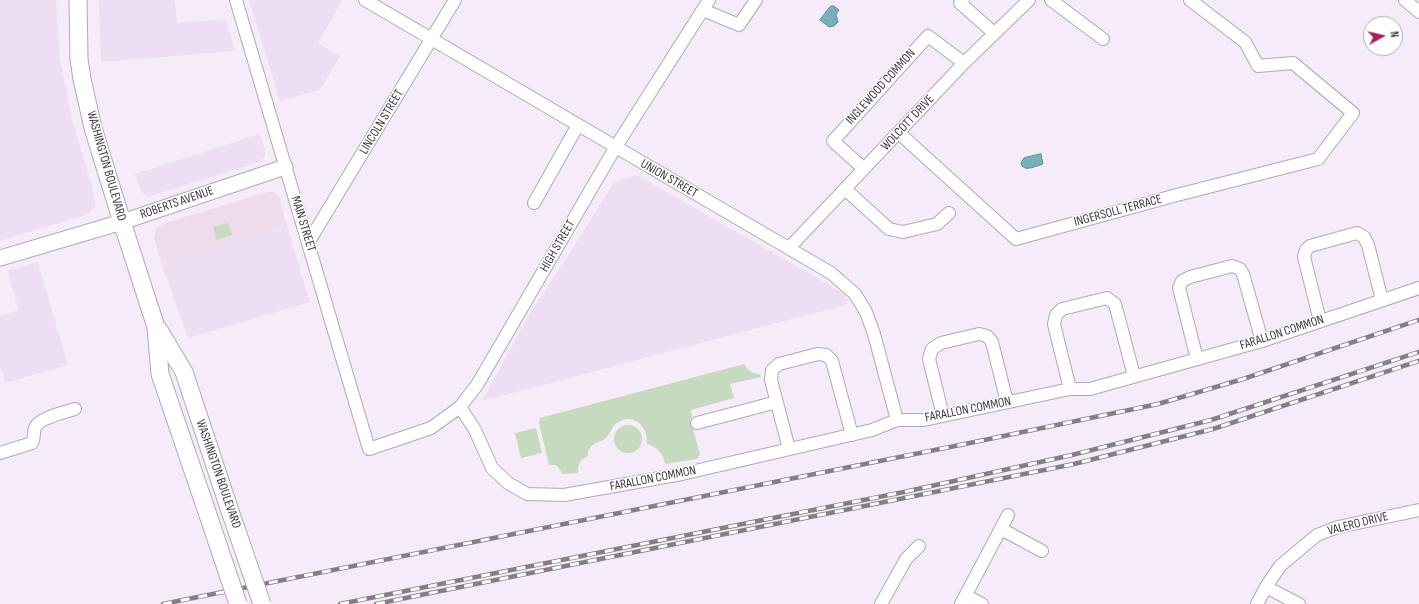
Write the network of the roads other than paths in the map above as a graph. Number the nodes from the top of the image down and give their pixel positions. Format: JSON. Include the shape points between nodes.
{"nodes":[{"id":1,"x":78,"y":0,"type":"edge"},
{"id":2,"x":236,"y":0,"type":"edge"},
{"id":3,"x":365,"y":0,"type":"edge"},
{"id":4,"x":455,"y":0,"type":"edge"},
{"id":5,"x":756,"y":0,"type":"edge"},
{"id":6,"x":963,"y":0,"type":"edge"},
{"id":7,"x":1029,"y":0,"type":"edge"},
{"id":8,"x":1051,"y":0,"type":"edge"},
{"id":9,"x":1190,"y":0,"type":"edge"},
{"id":10,"x":1405,"y":0,"type":"edge"},
{"id":11,"x":706,"y":5,"type":"edge"},
{"id":12,"x":1419,"y":12,"type":"edge"},
{"id":13,"x":994,"y":33,"type":"junction"},
{"id":14,"x":432,"y":39,"type":"junction"},
{"id":15,"x":1103,"y":39,"type":"dead end"},
{"id":16,"x":964,"y":63,"type":"junction"},
{"id":17,"x":578,"y":125,"type":"junction"},
{"id":18,"x":899,"y":132,"type":"junction"},
{"id":19,"x":616,"y":148,"type":"junction"},
{"id":20,"x":285,"y":167,"type":"junction"},
{"id":21,"x":864,"y":169,"type":"junction"},
{"id":22,"x":845,"y":189,"type":"junction"},
{"id":23,"x":534,"y":202,"type":"dead end"},
{"id":24,"x":949,"y":213,"type":"dead end"},
{"id":25,"x":122,"y":222,"type":"junction"},
{"id":26,"x":308,"y":243,"type":"junction"},
{"id":27,"x":789,"y":248,"type":"junction"},
{"id":28,"x":0,"y":258,"type":"edge"},
{"id":29,"x":1419,"y":288,"type":"edge"},
{"id":30,"x":1382,"y":300,"type":"junction"},
{"id":31,"x":1320,"y":321,"type":"junction"},
{"id":32,"x":156,"y":327,"type":"junction"},
{"id":33,"x":1262,"y":341,"type":"junction"},
{"id":34,"x":1197,"y":359,"type":"junction"},
{"id":35,"x":1134,"y":376,"type":"junction"},
{"id":36,"x":1070,"y":389,"type":"junction"},
{"id":37,"x":777,"y":402,"type":"junction"},
{"id":38,"x":1007,"y":402,"type":"junction"},
{"id":39,"x":460,"y":407,"type":"junction"},
{"id":40,"x":75,"y":409,"type":"dead end"},
{"id":41,"x":943,"y":416,"type":"junction"},
{"id":42,"x":897,"y":420,"type":"junction"},
{"id":43,"x":697,"y":423,"type":"dead end"},
{"id":44,"x":852,"y":435,"type":"junction"},
{"id":45,"x":370,"y":449,"type":"joint"},
{"id":46,"x":789,"y":449,"type":"junction"},
{"id":47,"x":0,"y":453,"type":"edge"},
{"id":48,"x":1419,"y":510,"type":"edge"},
{"id":49,"x":1008,"y":515,"type":"dead end"},
{"id":50,"x":1001,"y":529,"type":"junction"},
{"id":51,"x":919,"y":546,"type":"dead end"},
{"id":52,"x":1042,"y":551,"type":"dead end"},
{"id":53,"x":1266,"y":587,"type":"junction"},
{"id":54,"x":964,"y":600,"type":"edge"},
{"id":55,"x":238,"y":604,"type":"edge"},
{"id":56,"x":262,"y":604,"type":"edge"},
{"id":57,"x":881,"y":604,"type":"edge"},
{"id":58,"x":982,"y":604,"type":"edge"},
{"id":59,"x":1256,"y":604,"type":"edge"},
{"id":60,"x":1299,"y":604,"type":"edge"}],
"edges":[{"from":1,"to":25,"type":"main road","name":"WASHINGTON BOULEVARD","via":[[82,79],[93,128]]},
{"from":2,"to":20,"type":"street","name":"MAIN STREET"},
{"from":3,"to":14,"type":"street","name":"UNION STREET"},
{"from":4,"to":14,"type":"street","name":"LINCOLN STREET"},
{"from":5,"to":11,"type":"street","via":[[739,25]]},
{"from":6,"to":13,"type":"street","via":[[960,3]]},
{"from":7,"to":13,"type":"street","name":"WOLCOTT DRIVE"},
{"from":8,"to":15,"type":"street"},
{"from":9,"to":18,"type":"street","name":"INGERSOLL TERRACE","via":[[1245,42],[1258,66],[1293,63],[1353,113],[1318,160],[1176,195],[1016,239]]},
{"from":10,"to":12,"type":"street"},
{"from":11,"to":19,"type":"street","name":"HIGH STREET"},
{"from":13,"to":16,"type":"street","name":"WOLCOTT DRIVE"},
{"from":14,"to":17,"type":"street","name":"UNION STREET"},
{"from":14,"to":26,"type":"street","name":"LINCOLN STREET"},
{"from":16,"to":18,"type":"street","name":"WOLCOTT DRIVE"},
{"from":16,"to":21,"type":"street","name":"INGLEWOOD COMMON","via":[[928,36],[833,141]]},
{"from":17,"to":19,"type":"street","name":"UNION STREET"},
{"from":17,"to":23,"type":"street"},
{"from":18,"to":21,"type":"street","name":"WOLCOTT DRIVE"},
{"from":19,"to":27,"type":"street","name":"UNION STREET"},
{"from":19,"to":39,"type":"street","name":"HIGH STREET","via":[[477,385]]},
{"from":20,"to":25,"type":"street","name":"ROBERTS AVENUE"},
{"from":20,"to":26,"type":"street","name":"MAIN STREET"},
{"from":21,"to":22,"type":"street","name":"WOLCOTT DRIVE"},
{"from":22,"to":24,"type":"street","via":[[889,229],[902,232],[937,224]]},
{"from":22,"to":27,"type":"street","name":"WOLCOTT DRIVE"},
{"from":25,"to":28,"type":"street","name":"ROBERTS AVENUE"},
{"from":25,"to":32,"type":"main road","name":"WASHINGTON BOULEVARD"},
{"from":26,"to":45,"type":"street","name":"MAIN STREET"},
{"from":27,"to":42,"type":"street","name":"UNION STREET","via":[[831,273],[855,294],[866,312],[874,334]]},
{"from":29,"to":30,"type":"street","name":"FARALLON COMMON"},
{"from":30,"to":31,"type":"street","name":"FARALLON COMMON"},
{"from":30,"to":31,"type":"street","via":[[1364,237],[1357,233],[1310,246],[1304,257]]},
{"from":31,"to":33,"type":"street","name":"FARALLON COMMON"},
{"from":32,"to":55,"type":"main road","name":"WASHINGTON BOULEVARD","bridge":true,"via":[[160,374]]},
{"from":32,"to":56,"type":"main road","name":"WASHINGTON BOULEVARD","bridge":true,"via":[[184,372]]},
{"from":33,"to":34,"type":"street","name":"FARALLON COMMON"},
{"from":33,"to":34,"type":"street","via":[[1240,269],[1232,266],[1190,277],[1182,281],[1179,288]]},
{"from":34,"to":35,"type":"street","name":"FARALLON COMMON"},
{"from":35,"to":36,"type":"street","name":"FARALLON COMMON","via":[[1090,389]]},
{"from":35,"to":36,"type":"street","via":[[1115,304],[1106,298],[1062,309],[1056,315],[1054,324]]},
{"from":36,"to":38,"type":"street","name":"FARALLON COMMON"},
{"from":37,"to":43,"type":"street"},
{"from":37,"to":44,"type":"street","via":[[771,380],[772,370],[779,364],[818,354],[826,355],[832,361]]},
{"from":37,"to":46,"type":"street"},
{"from":38,"to":41,"type":"street","name":"FARALLON COMMON"},
{"from":38,"to":41,"type":"street","via":[[992,342],[987,336],[979,334],[941,343],[932,349],[929,359]]},
{"from":39,"to":45,"type":"street","name":"HIGH STREET","via":[[431,428]]},
{"from":39,"to":46,"type":"street","name":"FARALLON COMMON","via":[[492,468],[508,483],[527,494],[572,494],[682,474]]},
{"from":40,"to":47,"type":"street","via":[[35,426],[32,444]]},
{"from":41,"to":42,"type":"street","name":"FARALLON COMMON","via":[[924,420]]},
{"from":42,"to":44,"type":"street","name":"FARALLON COMMON"},
{"from":44,"to":46,"type":"street","name":"FARALLON COMMON"},
{"from":48,"to":53,"type":"street","name":"VALERO DRIVE","via":[[1338,527],[1317,536],[1280,566]]},
{"from":49,"to":50,"type":"street"},
{"from":50,"to":52,"type":"street"},
{"from":50,"to":54,"type":"street"},
{"from":51,"to":57,"type":"street","via":[[906,559]]},
{"from":53,"to":59,"type":"street","name":"VALERO DRIVE"},
{"from":53,"to":60,"type":"street"},
{"from":54,"to":58,"type":"street"}]}
